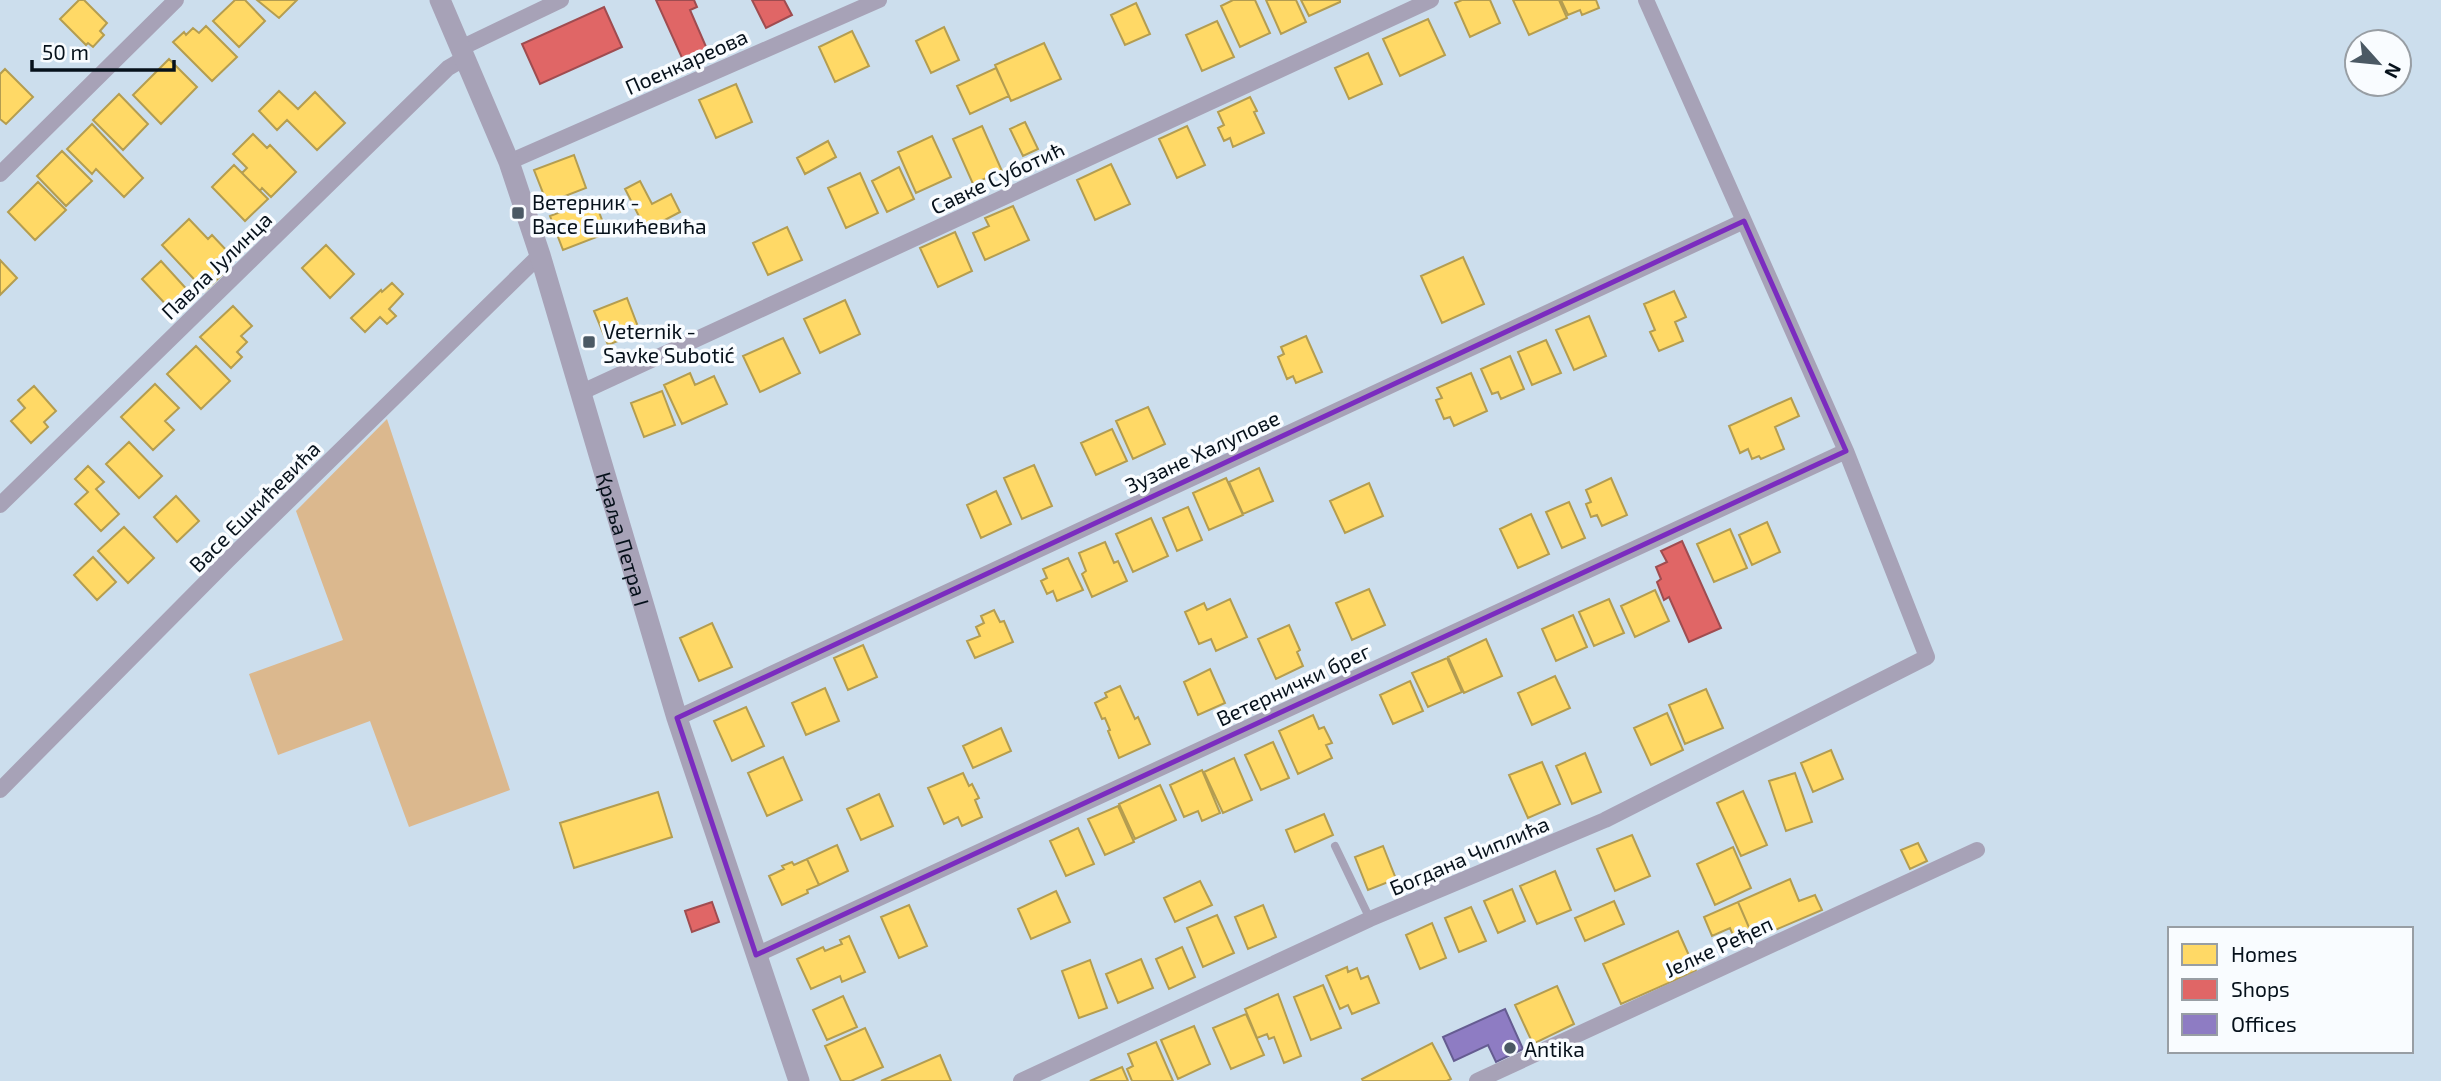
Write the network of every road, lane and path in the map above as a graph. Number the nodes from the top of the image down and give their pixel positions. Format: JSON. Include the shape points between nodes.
{"nodes":[{"id":1,"x":176,"y":0,"type":"edge"},
{"id":2,"x":440,"y":0,"type":"edge"},
{"id":3,"x":561,"y":0,"type":"edge"},
{"id":4,"x":879,"y":0,"type":"edge"},
{"id":5,"x":1431,"y":0,"type":"edge"},
{"id":6,"x":1646,"y":0,"type":"edge"},
{"id":7,"x":463,"y":53,"type":"junction"},
{"id":8,"x":509,"y":162,"type":"junction"},
{"id":9,"x":0,"y":174,"type":"edge"},
{"id":10,"x":1744,"y":221,"type":"junction"},
{"id":11,"x":540,"y":255,"type":"junction"},
{"id":12,"x":582,"y":392,"type":"junction"},
{"id":13,"x":1846,"y":452,"type":"junction"},
{"id":14,"x":0,"y":505,"type":"edge"},
{"id":15,"x":677,"y":718,"type":"junction"},
{"id":16,"x":0,"y":790,"type":"edge"},
{"id":17,"x":1335,"y":846,"type":"dead end"},
{"id":18,"x":1977,"y":850,"type":"dead end"},
{"id":19,"x":1370,"y":919,"type":"junction"},
{"id":20,"x":756,"y":955,"type":"junction"},
{"id":21,"x":799,"y":1081,"type":"edge"},
{"id":22,"x":1021,"y":1081,"type":"edge"},
{"id":23,"x":1477,"y":1081,"type":"edge"}],
"edges":[{"from":1,"to":9,"type":"street"},
{"from":2,"to":7,"type":"street","name":"Краља Петра I"},
{"from":3,"to":7,"type":"street","name":"Павла Јулинца"},
{"from":4,"to":8,"type":"street","name":"Поенкареова"},
{"from":5,"to":12,"type":"street","name":"Савке Суботић"},
{"from":6,"to":10,"type":"street"},
{"from":7,"to":8,"type":"street","name":"Краља Петра I"},
{"from":7,"to":14,"type":"street","name":"Павла Јулинца"},
{"from":8,"to":11,"type":"street","name":"Краља Петра I"},
{"from":10,"to":13,"type":"street"},
{"from":10,"to":15,"type":"street","name":"Зузане Халупове"},
{"from":11,"to":12,"type":"street","name":"Краља Петра I"},
{"from":11,"to":16,"type":"street","name":"Васе Ешкићевића"},
{"from":12,"to":15,"type":"street","name":"Краља Петра I"},
{"from":13,"to":19,"type":"street","name":"Богдана Чиплића","via":[[1927,657],[1605,820]]},
{"from":13,"to":20,"type":"street","name":"Ветернички брег"},
{"from":15,"to":20,"type":"street","name":"Краља Петра I"},
{"from":17,"to":19,"type":"lane"},
{"from":18,"to":23,"type":"street","name":"Јелке Ређеп"},
{"from":19,"to":22,"type":"street","name":"Богдана Чиплића"},
{"from":20,"to":21,"type":"street","name":"Краља Петра I"}]}
